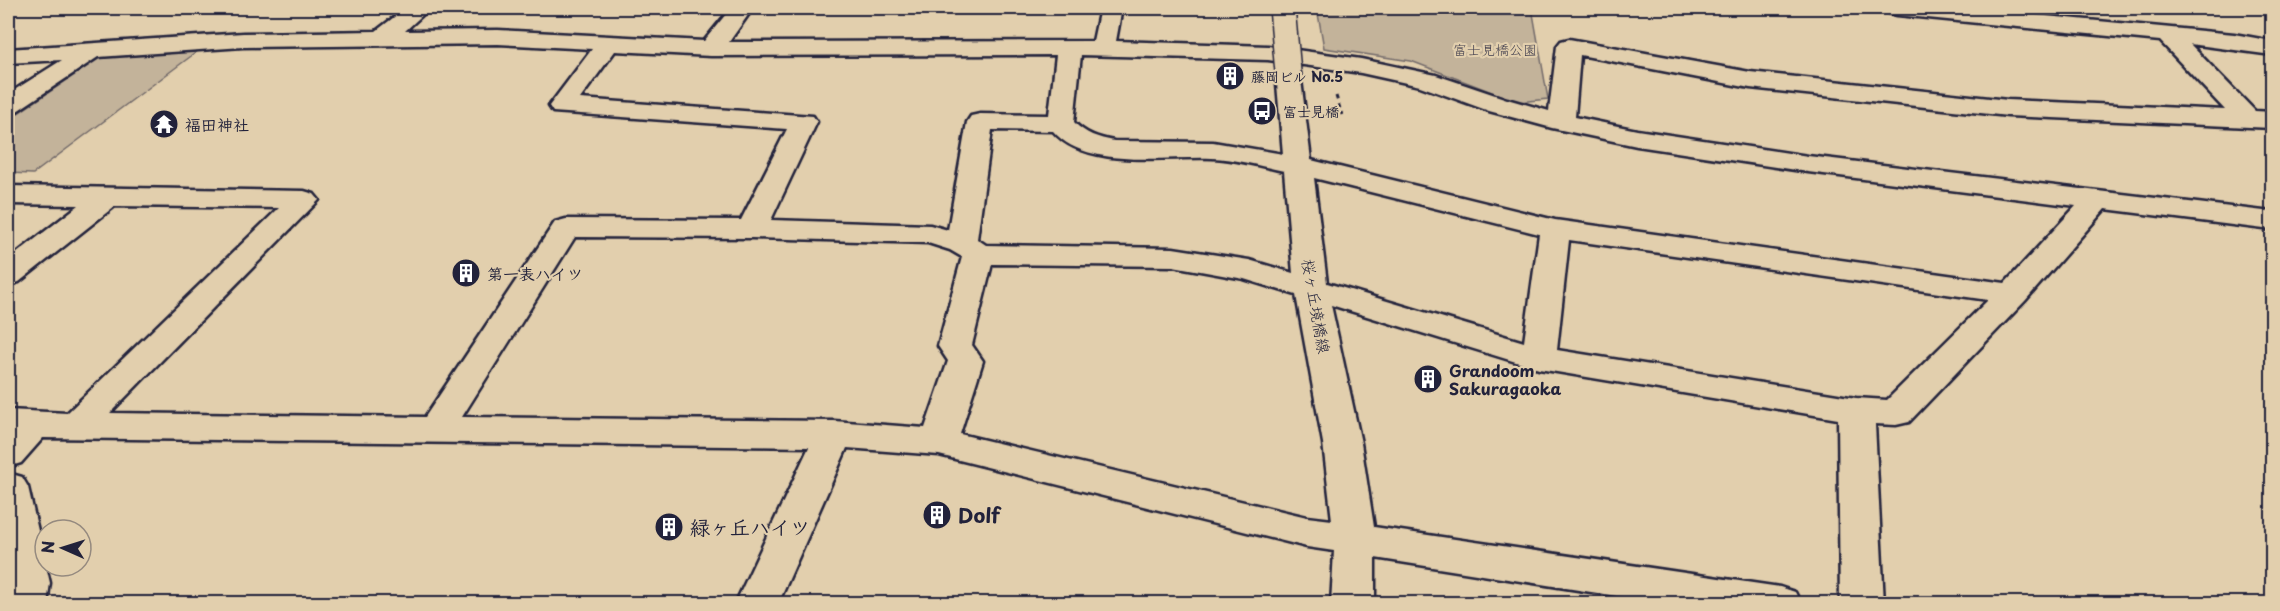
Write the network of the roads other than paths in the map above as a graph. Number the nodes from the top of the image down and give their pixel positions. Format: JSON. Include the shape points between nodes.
{"nodes":[{"id":1,"x":419,"y":8,"type":"edge"},
{"id":2,"x":742,"y":8,"type":"edge"},
{"id":3,"x":1111,"y":8,"type":"edge"},
{"id":4,"x":1282,"y":8,"type":"edge"},
{"id":5,"x":1897,"y":8,"type":"edge"},
{"id":6,"x":2111,"y":8,"type":"edge"},
{"id":7,"x":2135,"y":10,"type":"dead end"},
{"id":8,"x":2218,"y":18,"type":"dead end"},
{"id":9,"x":2165,"y":19,"type":"junction"},
{"id":10,"x":2272,"y":27,"type":"edge"},
{"id":11,"x":381,"y":38,"type":"junction"},
{"id":12,"x":608,"y":44,"type":"junction"},
{"id":13,"x":1103,"y":48,"type":"junction"},
{"id":14,"x":2272,"y":48,"type":"edge"},
{"id":15,"x":711,"y":49,"type":"junction"},
{"id":16,"x":93,"y":50,"type":"junction"},
{"id":17,"x":1069,"y":50,"type":"junction"},
{"id":18,"x":8,"y":56,"type":"edge"},
{"id":19,"x":8,"y":105,"type":"edge"},
{"id":20,"x":2260,"y":120,"type":"edge"},
{"id":21,"x":1561,"y":122,"type":"junction"},
{"id":22,"x":1061,"y":123,"type":"junction"},
{"id":23,"x":1297,"y":166,"type":"junction"},
{"id":24,"x":8,"y":195,"type":"edge"},
{"id":25,"x":109,"y":196,"type":"junction"},
{"id":26,"x":2096,"y":201,"type":"junction"},
{"id":27,"x":2272,"y":220,"type":"edge"},
{"id":28,"x":752,"y":229,"type":"junction"},
{"id":29,"x":1555,"y":229,"type":"junction"},
{"id":30,"x":970,"y":249,"type":"junction"},
{"id":31,"x":8,"y":274,"type":"edge"},
{"id":32,"x":1311,"y":288,"type":"junction"},
{"id":33,"x":2013,"y":294,"type":"junction"},
{"id":34,"x":1539,"y":358,"type":"junction"},
{"id":35,"x":1856,"y":410,"type":"junction"},
{"id":36,"x":20,"y":424,"type":"edge"},
{"id":37,"x":77,"y":425,"type":"junction"},
{"id":38,"x":435,"y":430,"type":"junction"},
{"id":39,"x":834,"y":434,"type":"junction"},
{"id":40,"x":939,"y":442,"type":"junction"},
{"id":41,"x":8,"y":453,"type":"edge"},
{"id":42,"x":8,"y":487,"type":"edge"},
{"id":43,"x":1355,"y":540,"type":"junction"},
{"id":44,"x":25,"y":603,"type":"edge"},
{"id":45,"x":756,"y":603,"type":"edge"},
{"id":46,"x":1353,"y":603,"type":"edge"},
{"id":47,"x":1780,"y":603,"type":"edge"},
{"id":48,"x":1862,"y":603,"type":"edge"}],
"edges":[{"from":1,"to":11,"type":"street"},
{"from":2,"to":15,"type":"street"},
{"from":3,"to":13,"type":"street"},
{"from":4,"to":23,"type":"street","name":"桜ヶ丘境橋線","bridge":true},
{"from":5,"to":9,"type":"street"},
{"from":6,"to":7,"type":"street"},
{"from":8,"to":10,"type":"street"},
{"from":9,"to":14,"type":"street"},
{"from":9,"to":20,"type":"street"},
{"from":11,"to":12,"type":"street","via":[[498,37]]},
{"from":11,"to":16,"type":"street","via":[[243,40]]},
{"from":12,"to":15,"type":"street"},
{"from":12,"to":28,"type":"street","via":[[562,106],[804,122]]},
{"from":13,"to":17,"type":"street"},
{"from":13,"to":21,"type":"street","via":[[1257,52],[1360,66],[1427,80]]},
{"from":15,"to":17,"type":"street"},
{"from":16,"to":18,"type":"street"},
{"from":16,"to":19,"type":"street"},
{"from":17,"to":22,"type":"street"},
{"from":20,"to":21,"type":"street","via":[[2008,108],[1750,80],[1569,46]]},
{"from":21,"to":26,"type":"street","via":[[1797,163]]},
{"from":22,"to":23,"type":"street","via":[[1072,136],[1091,145],[1114,149],[1213,150]]},
{"from":22,"to":30,"type":"street","via":[[980,122]]},
{"from":23,"to":29,"type":"street"},
{"from":23,"to":32,"type":"street","name":"桜ヶ丘境橋線"},
{"from":24,"to":25,"type":"street"},
{"from":25,"to":31,"type":"street"},
{"from":25,"to":37,"type":"street","via":[[304,200]]},
{"from":26,"to":27,"type":"street"},
{"from":26,"to":33,"type":"street"},
{"from":28,"to":30,"type":"street","via":[[930,234]]},
{"from":28,"to":38,"type":"street","via":[[566,228]]},
{"from":29,"to":33,"type":"street"},
{"from":29,"to":34,"type":"street"},
{"from":30,"to":32,"type":"street","via":[[1173,257],[1249,270]]},
{"from":30,"to":40,"type":"street","via":[[955,346],[966,361]]},
{"from":32,"to":34,"type":"street"},
{"from":32,"to":43,"type":"street","name":"桜ヶ丘境橋線","via":[[1342,443]]},
{"from":33,"to":35,"type":"street","via":[[1896,413]]},
{"from":34,"to":35,"type":"street"},
{"from":35,"to":48,"type":"street"},
{"from":36,"to":37,"type":"street"},
{"from":36,"to":41,"type":"street"},
{"from":37,"to":38,"type":"street"},
{"from":38,"to":39,"type":"street"},
{"from":39,"to":40,"type":"street"},
{"from":39,"to":45,"type":"street"},
{"from":40,"to":43,"type":"street","via":[[1307,532]]},
{"from":42,"to":44,"type":"street","via":[[29,583]]},
{"from":43,"to":46,"type":"street","name":"桜ヶ丘境橋線"},
{"from":43,"to":47,"type":"street"}]}
